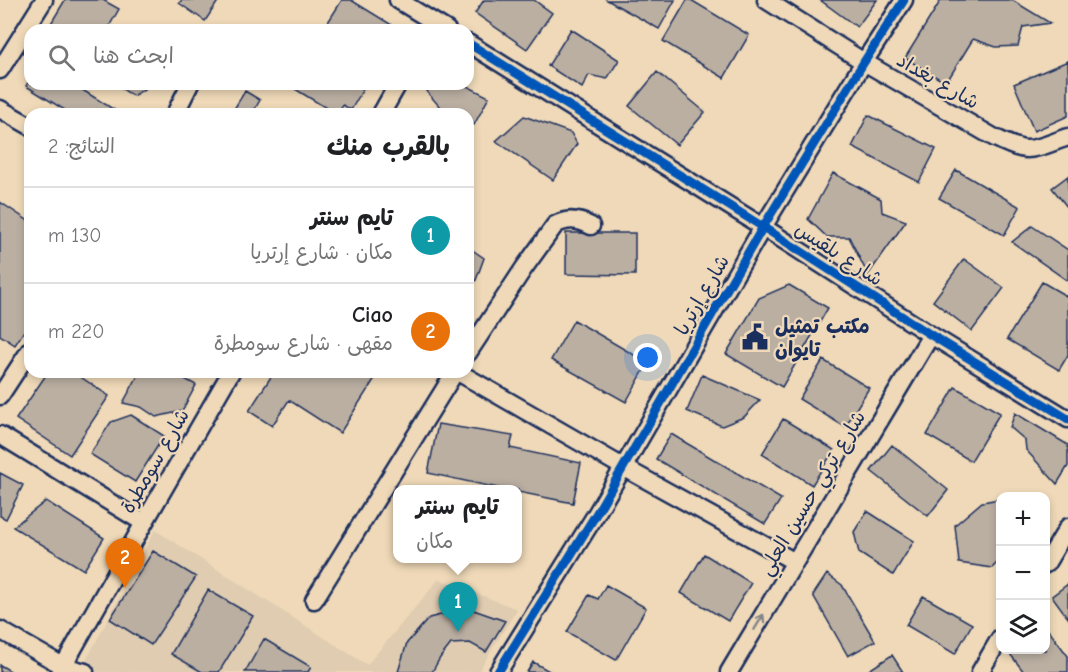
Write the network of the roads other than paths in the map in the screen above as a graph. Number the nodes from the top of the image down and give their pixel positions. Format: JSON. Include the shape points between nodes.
{"nodes":[{"id":1,"x":44,"y":0,"type":"edge"},
{"id":2,"x":398,"y":0,"type":"edge"},
{"id":3,"x":766,"y":0,"type":"edge"},
{"id":4,"x":904,"y":0,"type":"edge"},
{"id":5,"x":29,"y":24,"type":"edge"},
{"id":6,"x":433,"y":24,"type":"edge"},
{"id":7,"x":24,"y":32,"type":"edge"},
{"id":8,"x":474,"y":47,"type":"edge"},
{"id":9,"x":864,"y":62,"type":"junction"},
{"id":10,"x":0,"y":70,"type":"edge"},
{"id":11,"x":187,"y":90,"type":"edge"},
{"id":12,"x":395,"y":90,"type":"edge"},
{"id":13,"x":178,"y":108,"type":"edge"},
{"id":14,"x":384,"y":108,"type":"edge"},
{"id":15,"x":0,"y":109,"type":"edge"},
{"id":16,"x":24,"y":123,"type":"edge"},
{"id":17,"x":1068,"y":137,"type":"edge"},
{"id":18,"x":591,"y":226,"type":"dead end"},
{"id":19,"x":763,"y":227,"type":"junction"},
{"id":20,"x":932,"y":335,"type":"junction"},
{"id":21,"x":474,"y":343,"type":"edge"},
{"id":22,"x":24,"y":359,"type":"edge"},
{"id":23,"x":228,"y":378,"type":"edge"},
{"id":24,"x":452,"y":378,"type":"edge"},
{"id":25,"x":467,"y":378,"type":"edge"},
{"id":26,"x":0,"y":396,"type":"edge"},
{"id":27,"x":1068,"y":419,"type":"edge"},
{"id":28,"x":0,"y":435,"type":"edge"},
{"id":29,"x":623,"y":467,"type":"junction"},
{"id":30,"x":144,"y":523,"type":"junction"},
{"id":31,"x":1068,"y":527,"type":"edge"},
{"id":32,"x":1050,"y":557,"type":"edge"},
{"id":33,"x":795,"y":562,"type":"junction"},
{"id":34,"x":314,"y":600,"type":"dead end"},
{"id":35,"x":0,"y":630,"type":"edge"},
{"id":36,"x":996,"y":645,"type":"edge"},
{"id":37,"x":64,"y":670,"type":"edge"},
{"id":38,"x":85,"y":672,"type":"edge"},
{"id":39,"x":498,"y":672,"type":"edge"},
{"id":40,"x":729,"y":672,"type":"edge"},
{"id":41,"x":980,"y":672,"type":"edge"}],
"edges":[{"from":1,"to":5,"type":"street"},
{"from":2,"to":6,"type":"street"},
{"from":3,"to":9,"type":"street","name":"شارع بغداد"},
{"from":4,"to":9,"type":"street","name":"شارع إرتريا"},
{"from":7,"to":10,"type":"street"},
{"from":8,"to":19,"type":"street","name":"شارع بلقيس"},
{"from":9,"to":17,"type":"street","name":"شارع بغداد","via":[[1012,146],[1025,149]]},
{"from":9,"to":19,"type":"street","name":"شارع إرتريا"},
{"from":11,"to":13,"type":"street"},
{"from":12,"to":14,"type":"street"},
{"from":15,"to":16,"type":"street"},
{"from":18,"to":21,"type":"street","via":[[570,220],[555,225]]},
{"from":19,"to":20,"type":"street","name":"شارع بلقيس"},
{"from":19,"to":29,"type":"street","name":"شارع إرتريا"},
{"from":20,"to":27,"type":"street","name":"شارع بلقيس"},
{"from":20,"to":33,"type":"street","name":"شارع تركي حسين العلي"},
{"from":22,"to":26,"type":"street"},
{"from":23,"to":30,"type":"street","name":"شارع سومطرة"},
{"from":24,"to":34,"type":"street"},
{"from":25,"to":29,"type":"street"},
{"from":28,"to":30,"type":"street"},
{"from":29,"to":33,"type":"street"},
{"from":29,"to":39,"type":"street","name":"شارع إرتريا"},
{"from":30,"to":37,"type":"street","name":"شارع سومطرة"},
{"from":31,"to":32,"type":"street"},
{"from":40,"to":33,"type":"street","name":"شارع تركي حسين العلي","one_way":true},
{"from":35,"to":37,"type":"street"},
{"from":36,"to":41,"type":"street"},
{"from":37,"to":38,"type":"street"}]}
